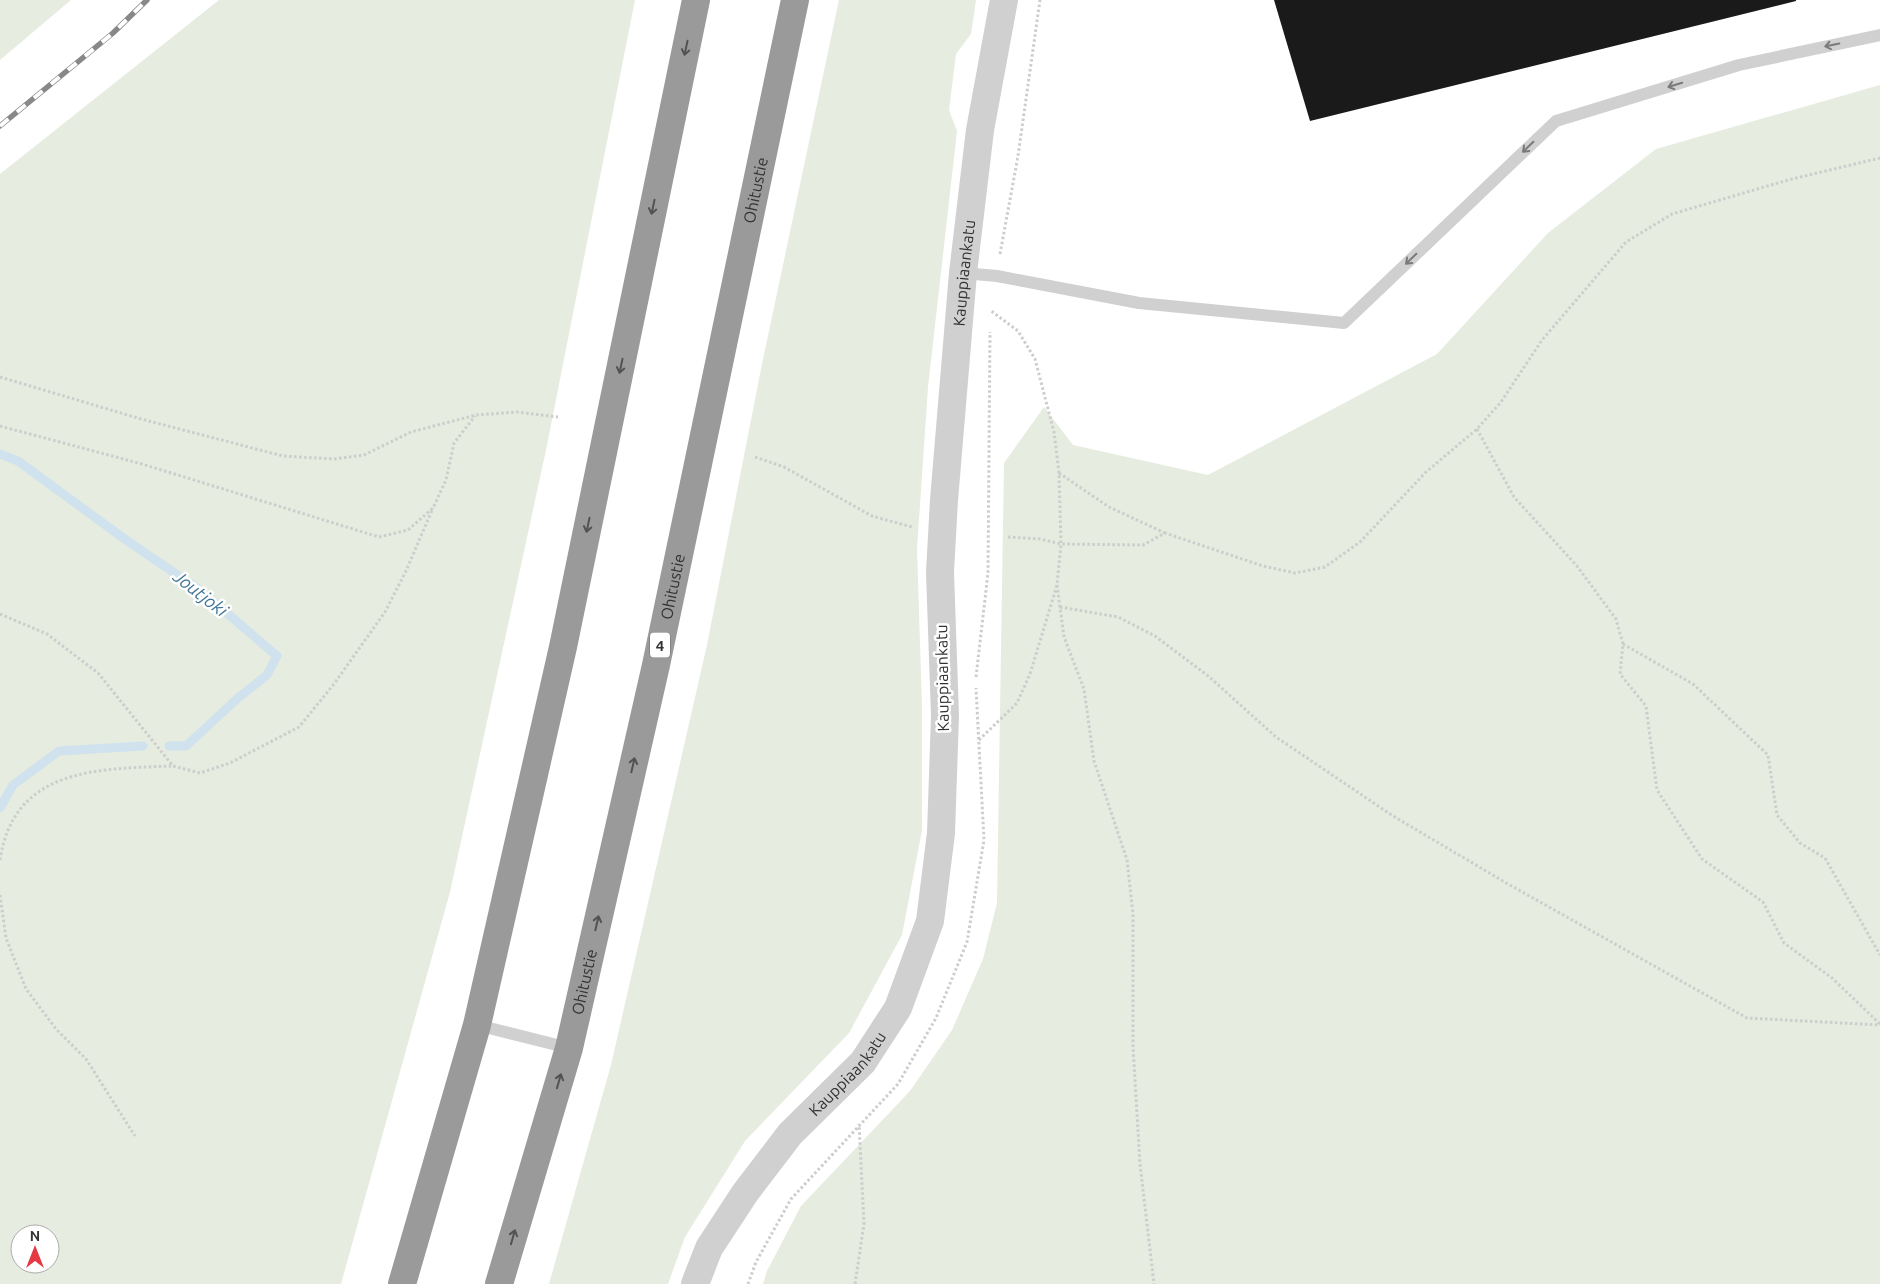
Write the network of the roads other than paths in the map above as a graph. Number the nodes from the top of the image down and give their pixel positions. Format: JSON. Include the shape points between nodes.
{"nodes":[{"id":1,"x":696,"y":0,"type":"edge"},
{"id":2,"x":794,"y":0,"type":"edge"},
{"id":3,"x":1004,"y":0,"type":"edge"},
{"id":4,"x":1880,"y":35,"type":"edge"},
{"id":5,"x":963,"y":273,"type":"junction"},
{"id":6,"x":477,"y":1025,"type":"junction"},
{"id":7,"x":569,"y":1048,"type":"junction"},
{"id":8,"x":402,"y":1284,"type":"edge"},
{"id":9,"x":500,"y":1284,"type":"edge"},
{"id":10,"x":695,"y":1284,"type":"edge"}],
"edges":[{"from":1,"to":6,"type":"highway","one_way":true,"via":[[563,647]]},
{"from":7,"to":2,"type":"highway","name":"Ohitustie","number":"4","one_way":true,"via":[[656,665]]},
{"from":3,"to":5,"type":"street","name":"Kauppiaankatu","via":[[980,130]]},
{"from":4,"to":5,"type":"lane","one_way":true,"via":[[1739,65],[1556,121],[1344,323],[1139,303],[996,276]]},
{"from":5,"to":10,"type":"street","name":"Kauppiaankatu","via":[[943,509],[940,572],[945,716],[941,833],[930,921],[898,1008],[863,1062],[790,1134],[746,1192],[709,1248]]},
{"from":6,"to":7,"type":"lane"},
{"from":6,"to":8,"type":"highway"},
{"from":9,"to":7,"type":"highway","name":"Ohitustie","number":"4","one_way":true}]}
